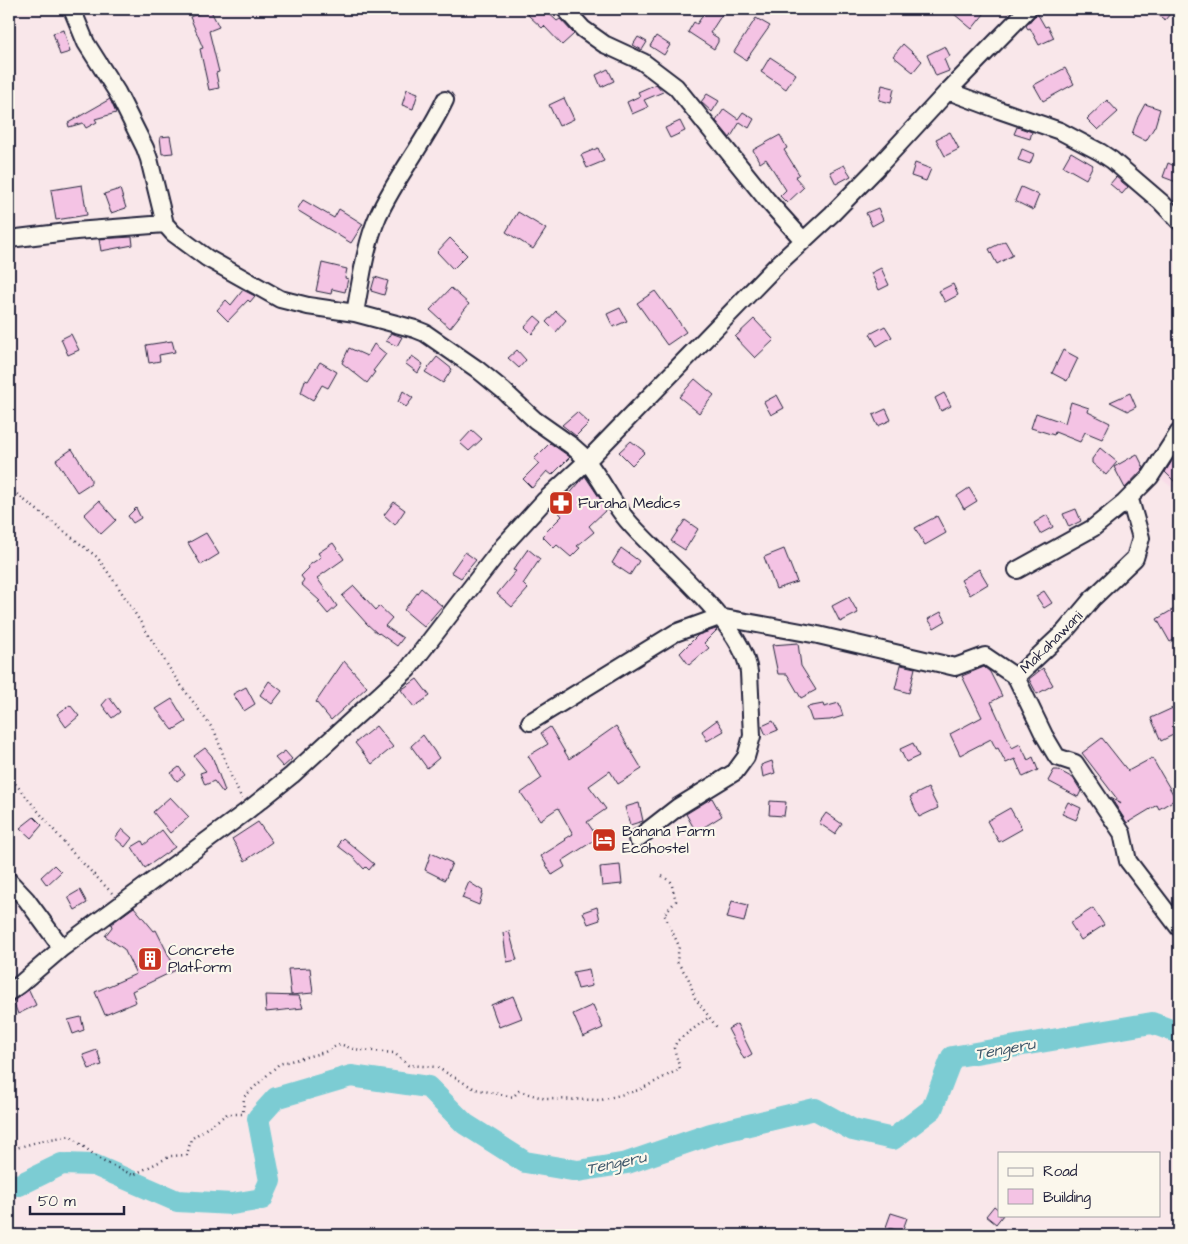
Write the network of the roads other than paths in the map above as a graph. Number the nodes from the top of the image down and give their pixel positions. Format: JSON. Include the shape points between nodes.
{"nodes":[{"id":1,"x":72,"y":9,"type":"edge"},
{"id":2,"x":565,"y":9,"type":"edge"},
{"id":3,"x":1028,"y":9,"type":"edge"},
{"id":4,"x":948,"y":91,"type":"junction"},
{"id":5,"x":445,"y":100,"type":"dead end"},
{"id":6,"x":1179,"y":221,"type":"edge"},
{"id":7,"x":165,"y":224,"type":"junction"},
{"id":8,"x":9,"y":239,"type":"edge"},
{"id":9,"x":803,"y":240,"type":"junction"},
{"id":10,"x":355,"y":313,"type":"junction"},
{"id":11,"x":1179,"y":432,"type":"edge"},
{"id":12,"x":587,"y":461,"type":"junction"},
{"id":13,"x":1131,"y":503,"type":"dead end"},
{"id":14,"x":1017,"y":570,"type":"dead end"},
{"id":15,"x":719,"y":617,"type":"junction"},
{"id":16,"x":1016,"y":677,"type":"junction"},
{"id":17,"x":530,"y":722,"type":"dead end"},
{"id":18,"x":637,"y":839,"type":"dead end"},
{"id":19,"x":9,"y":881,"type":"edge"},
{"id":20,"x":1179,"y":928,"type":"edge"},
{"id":21,"x":62,"y":948,"type":"junction"},
{"id":22,"x":9,"y":992,"type":"edge"}],
"edges":[{"from":1,"to":7,"type":"street","via":[[86,43],[117,92],[145,148]]},
{"from":2,"to":9,"type":"street","via":[[583,29],[604,44],[642,62],[676,87]]},
{"from":3,"to":4,"type":"street"},
{"from":4,"to":6,"type":"street","via":[[1060,131],[1100,152]]},
{"from":4,"to":9,"type":"street","via":[[875,170]]},
{"from":5,"to":10,"type":"street","via":[[378,218],[370,240]]},
{"from":7,"to":8,"type":"street"},
{"from":7,"to":10,"type":"street","via":[[207,258],[274,296],[308,306]]},
{"from":9,"to":12,"type":"street"},
{"from":10,"to":12,"type":"street","via":[[415,329],[438,342],[484,374]]},
{"from":11,"to":14,"type":"street","via":[[1150,477],[1124,503],[1093,528]]},
{"from":12,"to":15,"type":"street","via":[[626,519]]},
{"from":12,"to":21,"type":"street","via":[[503,546],[408,669],[292,775]]},
{"from":13,"to":16,"type":"street","name":"Makahawani","via":[[1141,538],[1135,558]]},
{"from":15,"to":16,"type":"street","via":[[818,635],[954,667],[985,656]]},
{"from":15,"to":17,"type":"street","via":[[675,633]]},
{"from":15,"to":18,"type":"street","via":[[740,646],[748,666],[752,736],[746,757],[735,772],[678,806]]},
{"from":16,"to":20,"type":"street","name":"Makahawani","via":[[1058,757],[1075,763],[1122,833],[1128,861]]},
{"from":19,"to":21,"type":"street"},
{"from":21,"to":22,"type":"street"}]}
